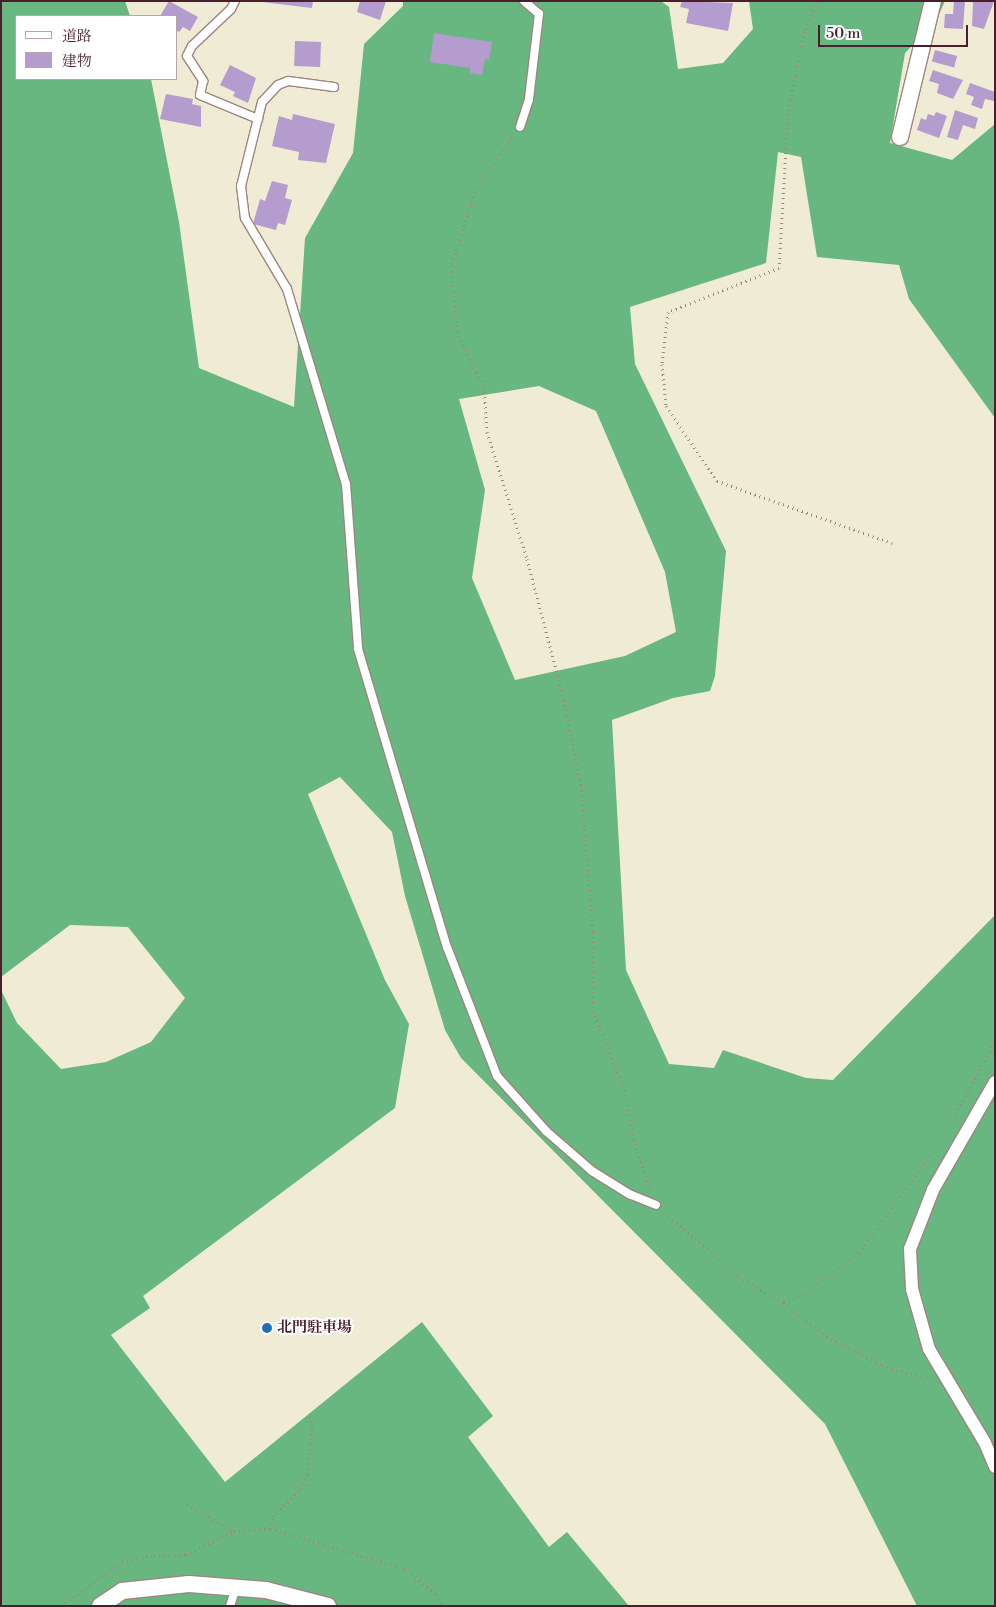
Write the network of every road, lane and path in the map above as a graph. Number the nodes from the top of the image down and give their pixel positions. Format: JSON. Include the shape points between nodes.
{"nodes":[{"id":1,"x":235,"y":1,"type":"edge"},
{"id":2,"x":524,"y":1,"type":"edge"},
{"id":3,"x":818,"y":1,"type":"edge"},
{"id":4,"x":933,"y":1,"type":"edge"},
{"id":5,"x":334,"y":87,"type":"dead end"},
{"id":6,"x":258,"y":119,"type":"junction"},
{"id":7,"x":520,"y":127,"type":"joint"},
{"id":8,"x":900,"y":137,"type":"dead end"},
{"id":9,"x":892,"y":543,"type":"dead end"},
{"id":10,"x":995,"y":1040,"type":"edge"},
{"id":11,"x":995,"y":1082,"type":"edge"},
{"id":12,"x":953,"y":1120,"type":"dead end"},
{"id":13,"x":938,"y":1145,"type":"dead end"},
{"id":14,"x":656,"y":1205,"type":"junction"},
{"id":15,"x":783,"y":1302,"type":"junction"},
{"id":16,"x":922,"y":1378,"type":"dead end"},
{"id":17,"x":309,"y":1413,"type":"dead end"},
{"id":18,"x":995,"y":1467,"type":"edge"},
{"id":19,"x":187,"y":1504,"type":"dead end"},
{"id":20,"x":270,"y":1529,"type":"junction"},
{"id":21,"x":234,"y":1531,"type":"junction"},
{"id":22,"x":236,"y":1588,"type":"junction"},
{"id":23,"x":292,"y":1601,"type":"edge"},
{"id":24,"x":310,"y":1603,"type":"edge"},
{"id":25,"x":60,"y":1606,"type":"edge"},
{"id":26,"x":100,"y":1606,"type":"edge"},
{"id":27,"x":230,"y":1606,"type":"edge"},
{"id":28,"x":328,"y":1606,"type":"edge"},
{"id":29,"x":443,"y":1606,"type":"edge"}],
"edges":[{"from":1,"to":6,"type":"lane","via":[[231,10],[192,46],[187,56],[203,81],[200,95]]},
{"from":2,"to":7,"type":"lane","via":[[539,14],[529,99]]},
{"from":3,"to":9,"type":"path","via":[[804,31],[788,113],[779,268],[668,312],[662,364],[666,406],[717,482]]},
{"from":4,"to":8,"type":"street"},
{"from":5,"to":6,"type":"lane","via":[[288,81],[278,85],[262,102]]},
{"from":6,"to":14,"type":"lane","via":[[242,186],[245,218],[287,288],[330,426],[346,484],[358,649],[396,768],[422,869],[466,999],[497,1076],[546,1131],[592,1171],[629,1194]]},
{"from":7,"to":14,"type":"path","via":[[477,187],[451,266],[458,336],[484,386],[487,432],[527,559],[564,700],[581,785],[593,931],[593,1011],[623,1084],[637,1152]]},
{"from":10,"to":12,"type":"path"},
{"from":11,"to":18,"type":"street","via":[[933,1190],[910,1249],[912,1289],[929,1349],[985,1443]]},
{"from":13,"to":15,"type":"path","via":[[859,1253],[806,1293]]},
{"from":14,"to":15,"type":"path","via":[[739,1277]]},
{"from":15,"to":16,"type":"path","via":[[835,1340],[882,1366]]},
{"from":17,"to":20,"type":"path","via":[[312,1427],[308,1474],[301,1489],[273,1516]]},
{"from":19,"to":21,"type":"path"},
{"from":20,"to":21,"type":"path"},
{"from":20,"to":29,"type":"path","via":[[408,1570],[436,1594]]},
{"from":21,"to":25,"type":"path","via":[[186,1555],[154,1554],[122,1562]]},
{"from":22,"to":23,"type":"street","via":[[266,1590]]},
{"from":22,"to":26,"type":"street","via":[[189,1584],[122,1591]]},
{"from":22,"to":27,"type":"lane"},
{"from":23,"to":24,"type":"street"},
{"from":24,"to":28,"type":"street"}]}
